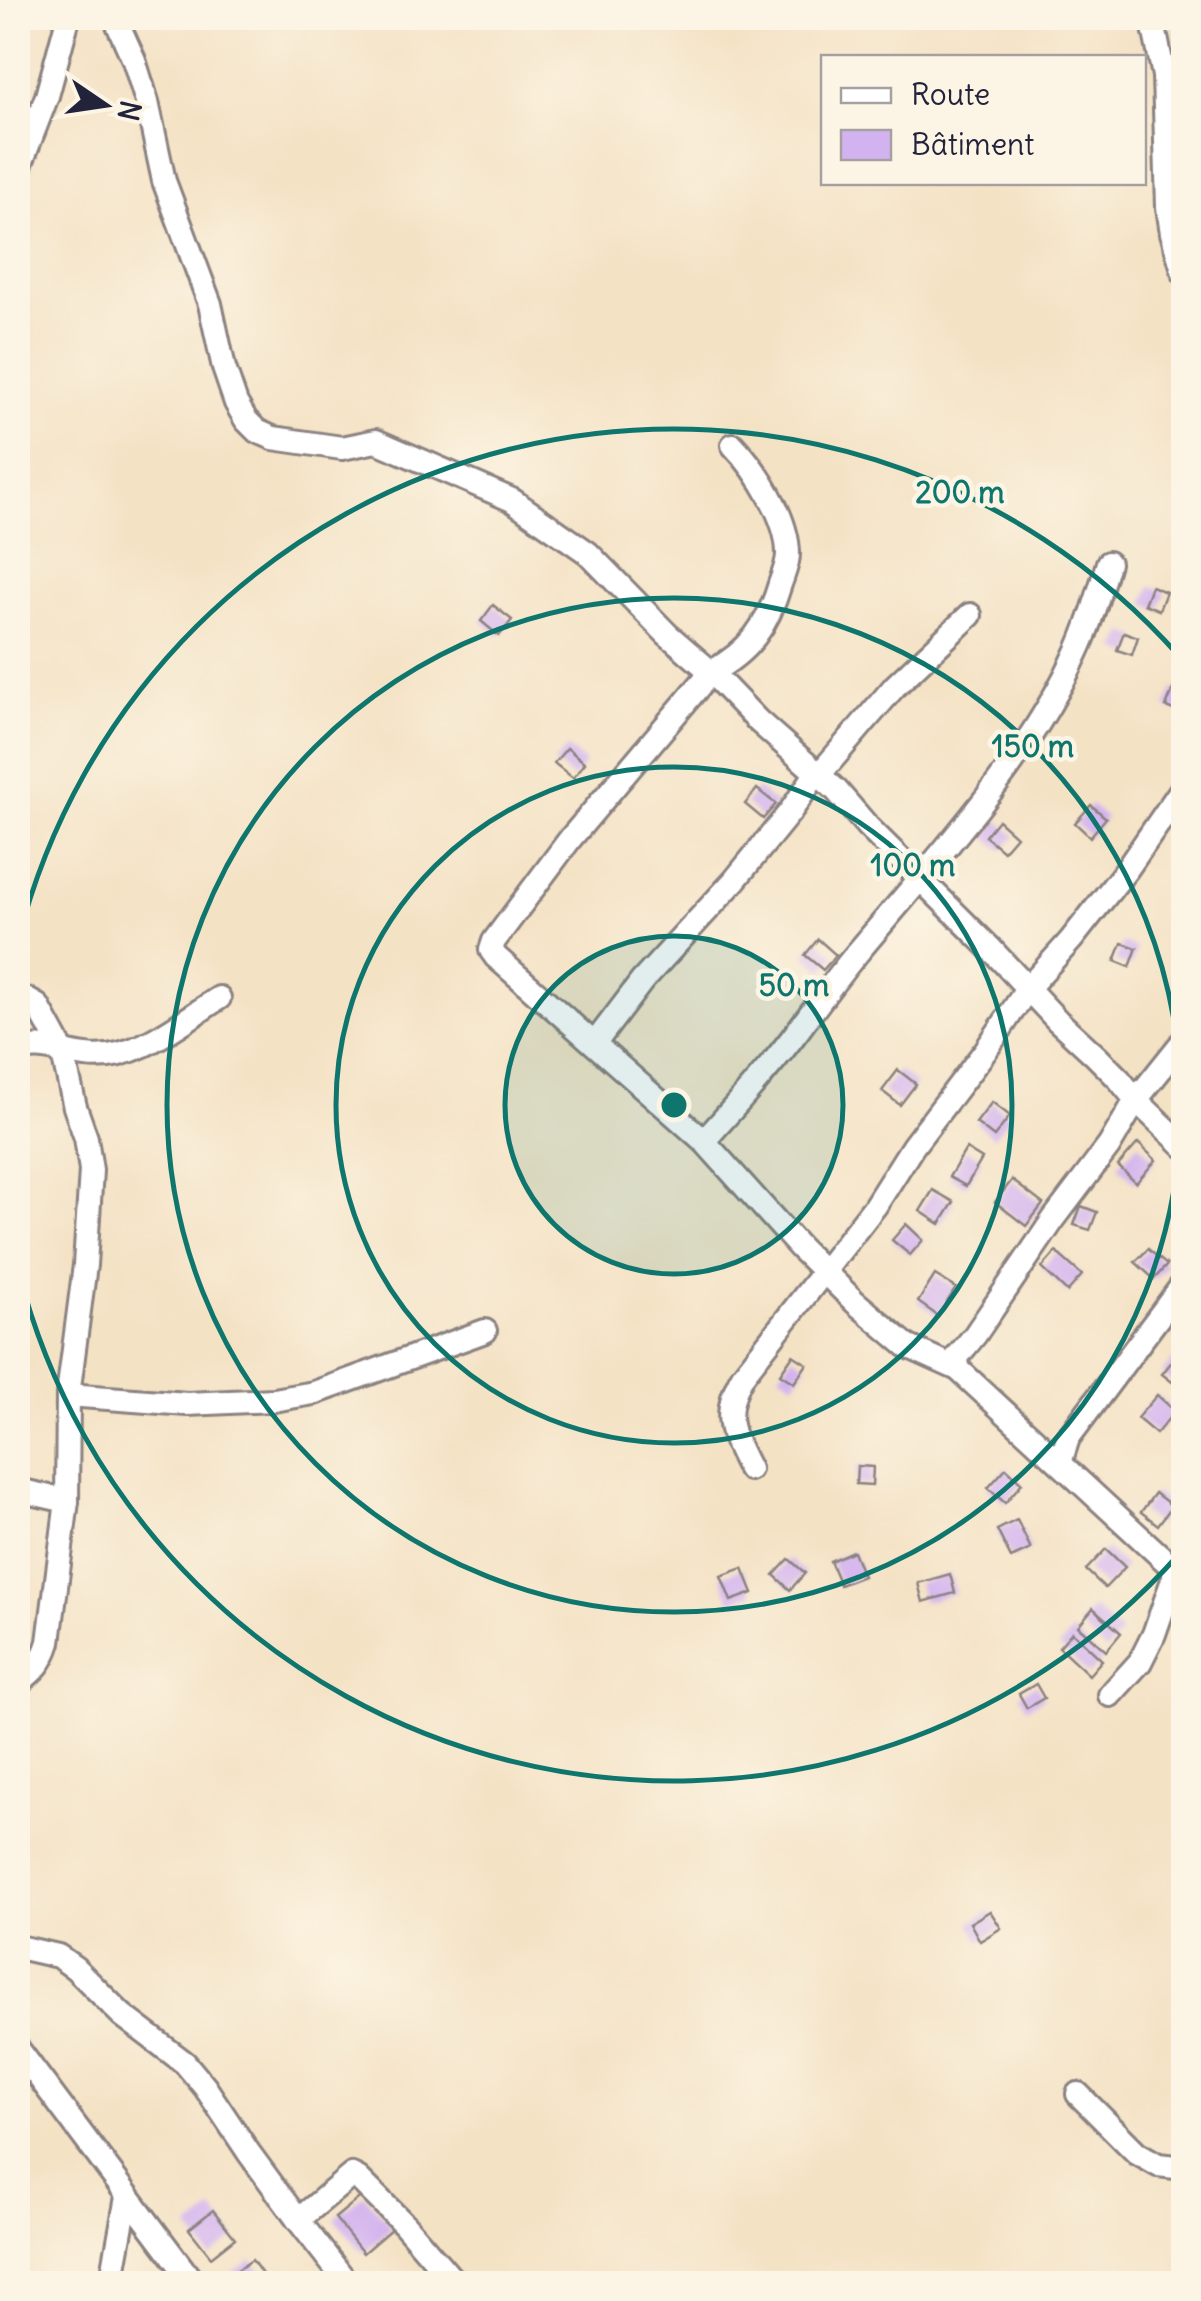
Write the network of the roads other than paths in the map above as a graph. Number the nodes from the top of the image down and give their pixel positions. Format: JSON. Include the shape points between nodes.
{"nodes":[{"id":1,"x":68,"y":18,"type":"edge"},
{"id":2,"x":115,"y":18,"type":"edge"},
{"id":3,"x":1152,"y":18,"type":"edge"},
{"id":4,"x":18,"y":171,"type":"edge"},
{"id":5,"x":1184,"y":273,"type":"edge"},
{"id":6,"x":734,"y":445,"type":"dead end"},
{"id":7,"x":1108,"y":563,"type":"dead end"},
{"id":8,"x":970,"y":614,"type":"dead end"},
{"id":9,"x":711,"y":672,"type":"junction"},
{"id":10,"x":816,"y":774,"type":"junction"},
{"id":11,"x":1184,"y":786,"type":"edge"},
{"id":12,"x":920,"y":877,"type":"junction"},
{"id":13,"x":1028,"y":988,"type":"junction"},
{"id":14,"x":219,"y":998,"type":"dead end"},
{"id":15,"x":18,"y":999,"type":"edge"},
{"id":16,"x":1184,"y":1040,"type":"edge"},
{"id":17,"x":595,"y":1043,"type":"junction"},
{"id":18,"x":18,"y":1050,"type":"edge"},
{"id":19,"x":62,"y":1050,"type":"junction"},
{"id":20,"x":1136,"y":1100,"type":"junction"},
{"id":21,"x":704,"y":1141,"type":"junction"},
{"id":22,"x":1184,"y":1146,"type":"edge"},
{"id":23,"x":822,"y":1271,"type":"junction"},
{"id":24,"x":1184,"y":1283,"type":"edge"},
{"id":25,"x":485,"y":1331,"type":"dead end"},
{"id":26,"x":958,"y":1369,"type":"junction"},
{"id":27,"x":68,"y":1394,"type":"junction"},
{"id":28,"x":1060,"y":1463,"type":"junction"},
{"id":29,"x":749,"y":1469,"type":"dead end"},
{"id":30,"x":18,"y":1490,"type":"edge"},
{"id":31,"x":67,"y":1501,"type":"junction"},
{"id":32,"x":1181,"y":1566,"type":"edge"},
{"id":33,"x":18,"y":1683,"type":"edge"},
{"id":34,"x":1110,"y":1695,"type":"dead end"},
{"id":35,"x":18,"y":1947,"type":"edge"},
{"id":36,"x":18,"y":2049,"type":"edge"},
{"id":37,"x":1078,"y":2094,"type":"dead end"},
{"id":38,"x":1184,"y":2168,"type":"edge"},
{"id":39,"x":128,"y":2197,"type":"junction"},
{"id":40,"x":298,"y":2220,"type":"junction"},
{"id":41,"x":111,"y":2284,"type":"edge"},
{"id":42,"x":194,"y":2284,"type":"edge"},
{"id":43,"x":348,"y":2284,"type":"edge"},
{"id":44,"x":456,"y":2284,"type":"edge"}],
"edges":[{"from":1,"to":4,"type":"street"},
{"from":2,"to":9,"type":"street","via":[[134,60],[164,181],[246,420],[273,438],[342,448],[376,441],[512,500],[588,553]]},
{"from":3,"to":5,"type":"street","via":[[1164,76],[1168,207]]},
{"from":6,"to":9,"type":"street","via":[[771,500],[788,558],[756,637]]},
{"from":7,"to":12,"type":"street","via":[[1056,695],[1002,776]]},
{"from":8,"to":10,"type":"street"},
{"from":9,"to":10,"type":"street"},
{"from":9,"to":17,"type":"street","via":[[494,940],[496,957]]},
{"from":10,"to":12,"type":"street"},
{"from":10,"to":17,"type":"street"},
{"from":11,"to":13,"type":"street","via":[[1127,870]]},
{"from":12,"to":13,"type":"street"},
{"from":12,"to":21,"type":"street"},
{"from":13,"to":20,"type":"street"},
{"from":13,"to":23,"type":"street"},
{"from":14,"to":19,"type":"street","via":[[132,1050],[87,1056]]},
{"from":15,"to":19,"type":"street","via":[[38,1006]]},
{"from":16,"to":20,"type":"street"},
{"from":17,"to":21,"type":"street"},
{"from":18,"to":19,"type":"street"},
{"from":19,"to":27,"type":"street","via":[[91,1170]]},
{"from":20,"to":22,"type":"street"},
{"from":20,"to":26,"type":"street","via":[[957,1357]]},
{"from":21,"to":23,"type":"street"},
{"from":23,"to":26,"type":"street","via":[[906,1346]]},
{"from":23,"to":29,"type":"street","via":[[732,1398],[728,1417]]},
{"from":24,"to":28,"type":"street","via":[[1068,1438]]},
{"from":25,"to":27,"type":"street","via":[[314,1393],[273,1400],[188,1404]]},
{"from":26,"to":28,"type":"street"},
{"from":27,"to":31,"type":"street"},
{"from":28,"to":32,"type":"street"},
{"from":30,"to":31,"type":"street"},
{"from":31,"to":33,"type":"street","via":[[50,1642],[43,1660]]},
{"from":32,"to":34,"type":"street","via":[[1140,1662]]},
{"from":35,"to":40,"type":"street","via":[[58,1956],[185,2063]]},
{"from":36,"to":39,"type":"street"},
{"from":37,"to":38,"type":"street","via":[[1137,2153],[1158,2165]]},
{"from":39,"to":41,"type":"street"},
{"from":39,"to":42,"type":"street"},
{"from":40,"to":43,"type":"street"},
{"from":40,"to":44,"type":"street","via":[[352,2175]]}]}
